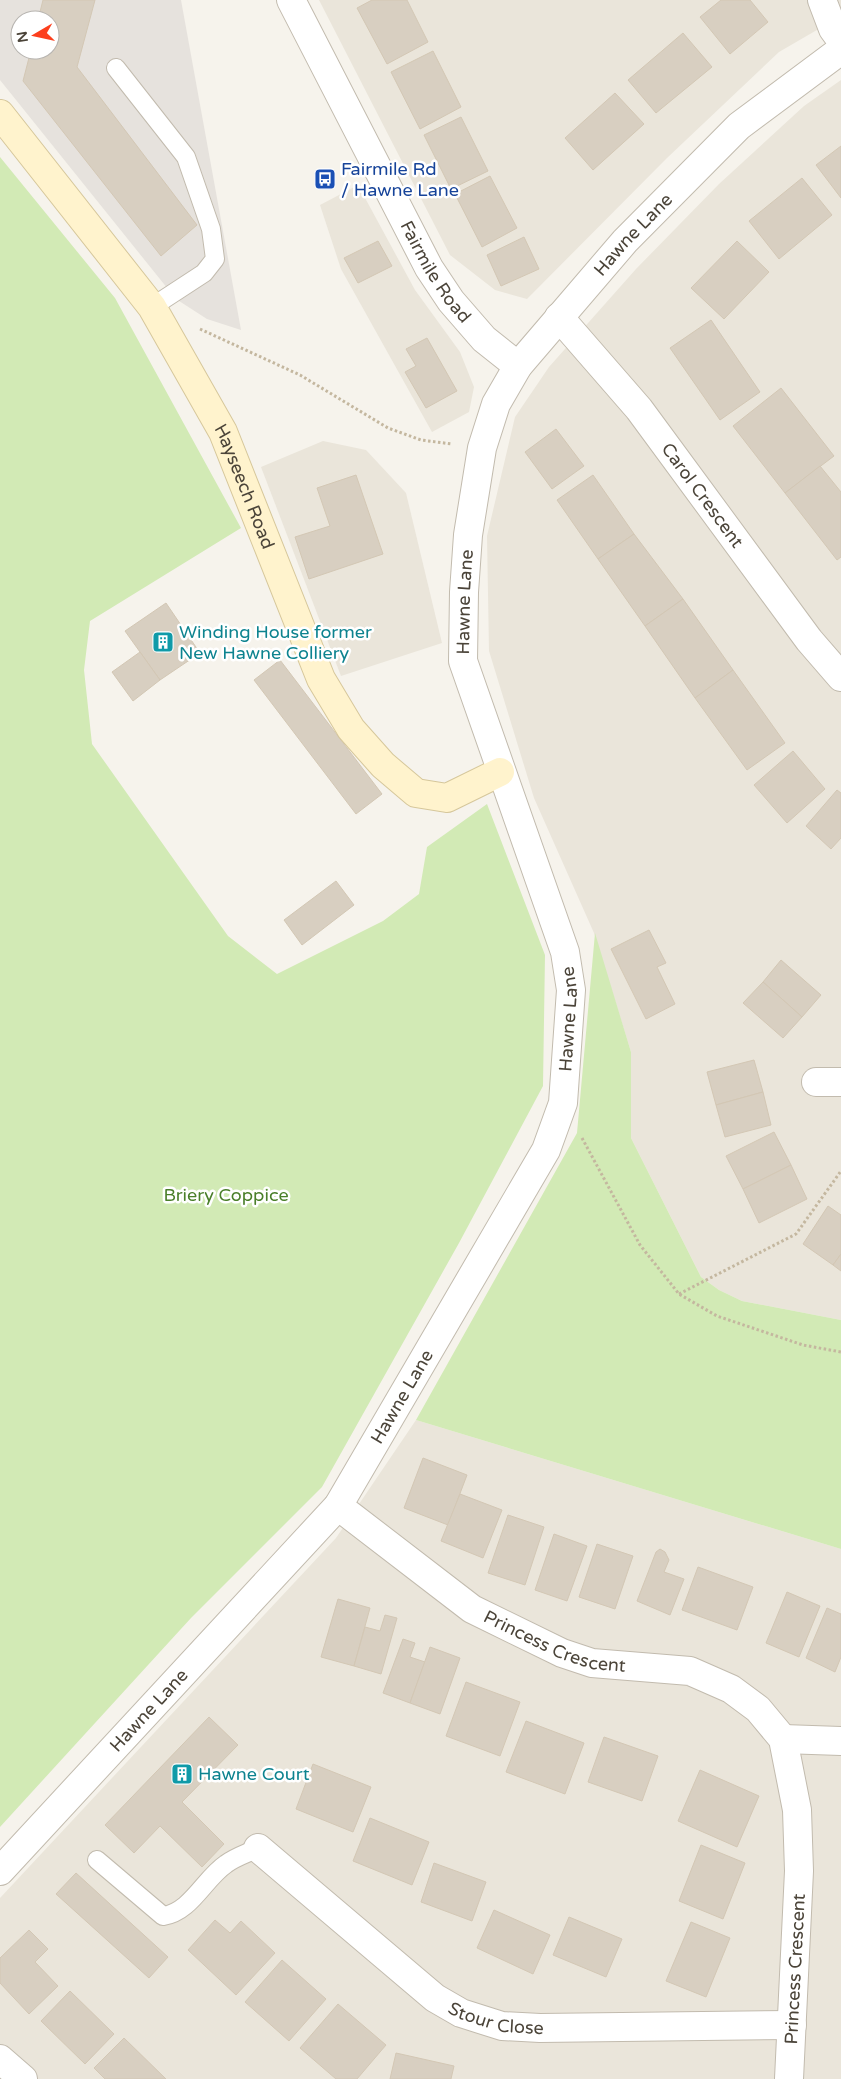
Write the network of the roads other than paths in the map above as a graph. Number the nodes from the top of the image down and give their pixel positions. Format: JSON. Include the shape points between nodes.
{"nodes":[{"id":1,"x":291,"y":0,"type":"edge"},
{"id":2,"x":822,"y":0,"type":"edge"},
{"id":3,"x":841,"y":40,"type":"edge"},
{"id":4,"x":841,"y":50,"type":"edge"},
{"id":5,"x":116,"y":68,"type":"dead end"},
{"id":6,"x":0,"y":114,"type":"edge"},
{"id":7,"x":152,"y":307,"type":"junction"},
{"id":8,"x":559,"y":317,"type":"junction"},
{"id":9,"x":518,"y":366,"type":"junction"},
{"id":10,"x":841,"y":677,"type":"edge"},
{"id":11,"x":500,"y":772,"type":"junction"},
{"id":12,"x":338,"y":1506,"type":"junction"},
{"id":13,"x":783,"y":1740,"type":"junction"},
{"id":14,"x":841,"y":1741,"type":"edge"},
{"id":15,"x":258,"y":1848,"type":"joint"},
{"id":16,"x":97,"y":1860,"type":"dead end"},
{"id":17,"x":0,"y":1871,"type":"edge"},
{"id":18,"x":792,"y":2025,"type":"junction"},
{"id":19,"x":0,"y":2058,"type":"edge"},
{"id":20,"x":23,"y":2079,"type":"edge"},
{"id":21,"x":789,"y":2079,"type":"edge"}],
"edges":[{"from":1,"to":9,"type":"street","name":"Fairmile Road","via":[[429,268],[451,301],[484,339]]},
{"from":2,"to":3,"type":"street","via":[[833,29]]},
{"from":4,"to":8,"type":"street","name":"Hawne Lane","via":[[739,126],[625,241]]},
{"from":5,"to":7,"type":"lane","via":[[186,157],[211,229],[215,259],[204,273]]},
{"from":6,"to":7,"type":"street","name":"Hayseech Road"},
{"from":7,"to":11,"type":"street","name":"Hayseech Road","via":[[223,432],[321,679],[351,729],[383,766],[416,793],[447,798]]},
{"from":8,"to":9,"type":"street","name":"Hawne Lane"},
{"from":8,"to":10,"type":"street","name":"Carol Crescent","via":[[639,409],[809,640]]},
{"from":9,"to":11,"type":"street","name":"Hawne Lane","via":[[496,404],[482,448],[468,535],[464,592],[463,661]]},
{"from":11,"to":12,"type":"street","name":"Hawne Lane","via":[[565,952],[571,990],[563,1103],[546,1150]]},
{"from":12,"to":13,"type":"street","name":"Princess Crescent","via":[[472,1609],[562,1653],[592,1663],[690,1672],[732,1689],[758,1709]]},
{"from":12,"to":17,"type":"street","name":"Hawne Lane"},
{"from":13,"to":14,"type":"street"},
{"from":13,"to":18,"type":"street","name":"Princess Crescent","via":[[797,1810],[799,1871]]},
{"from":15,"to":16,"type":"lane","via":[[226,1864],[182,1908],[173,1915],[163,1916]]},
{"from":15,"to":18,"type":"street","name":"Stour Close","via":[[435,1998],[461,2013],[502,2026],[540,2028]]},
{"from":18,"to":21,"type":"street","name":"Princess Crescent"},
{"from":19,"to":20,"type":"street"}]}
